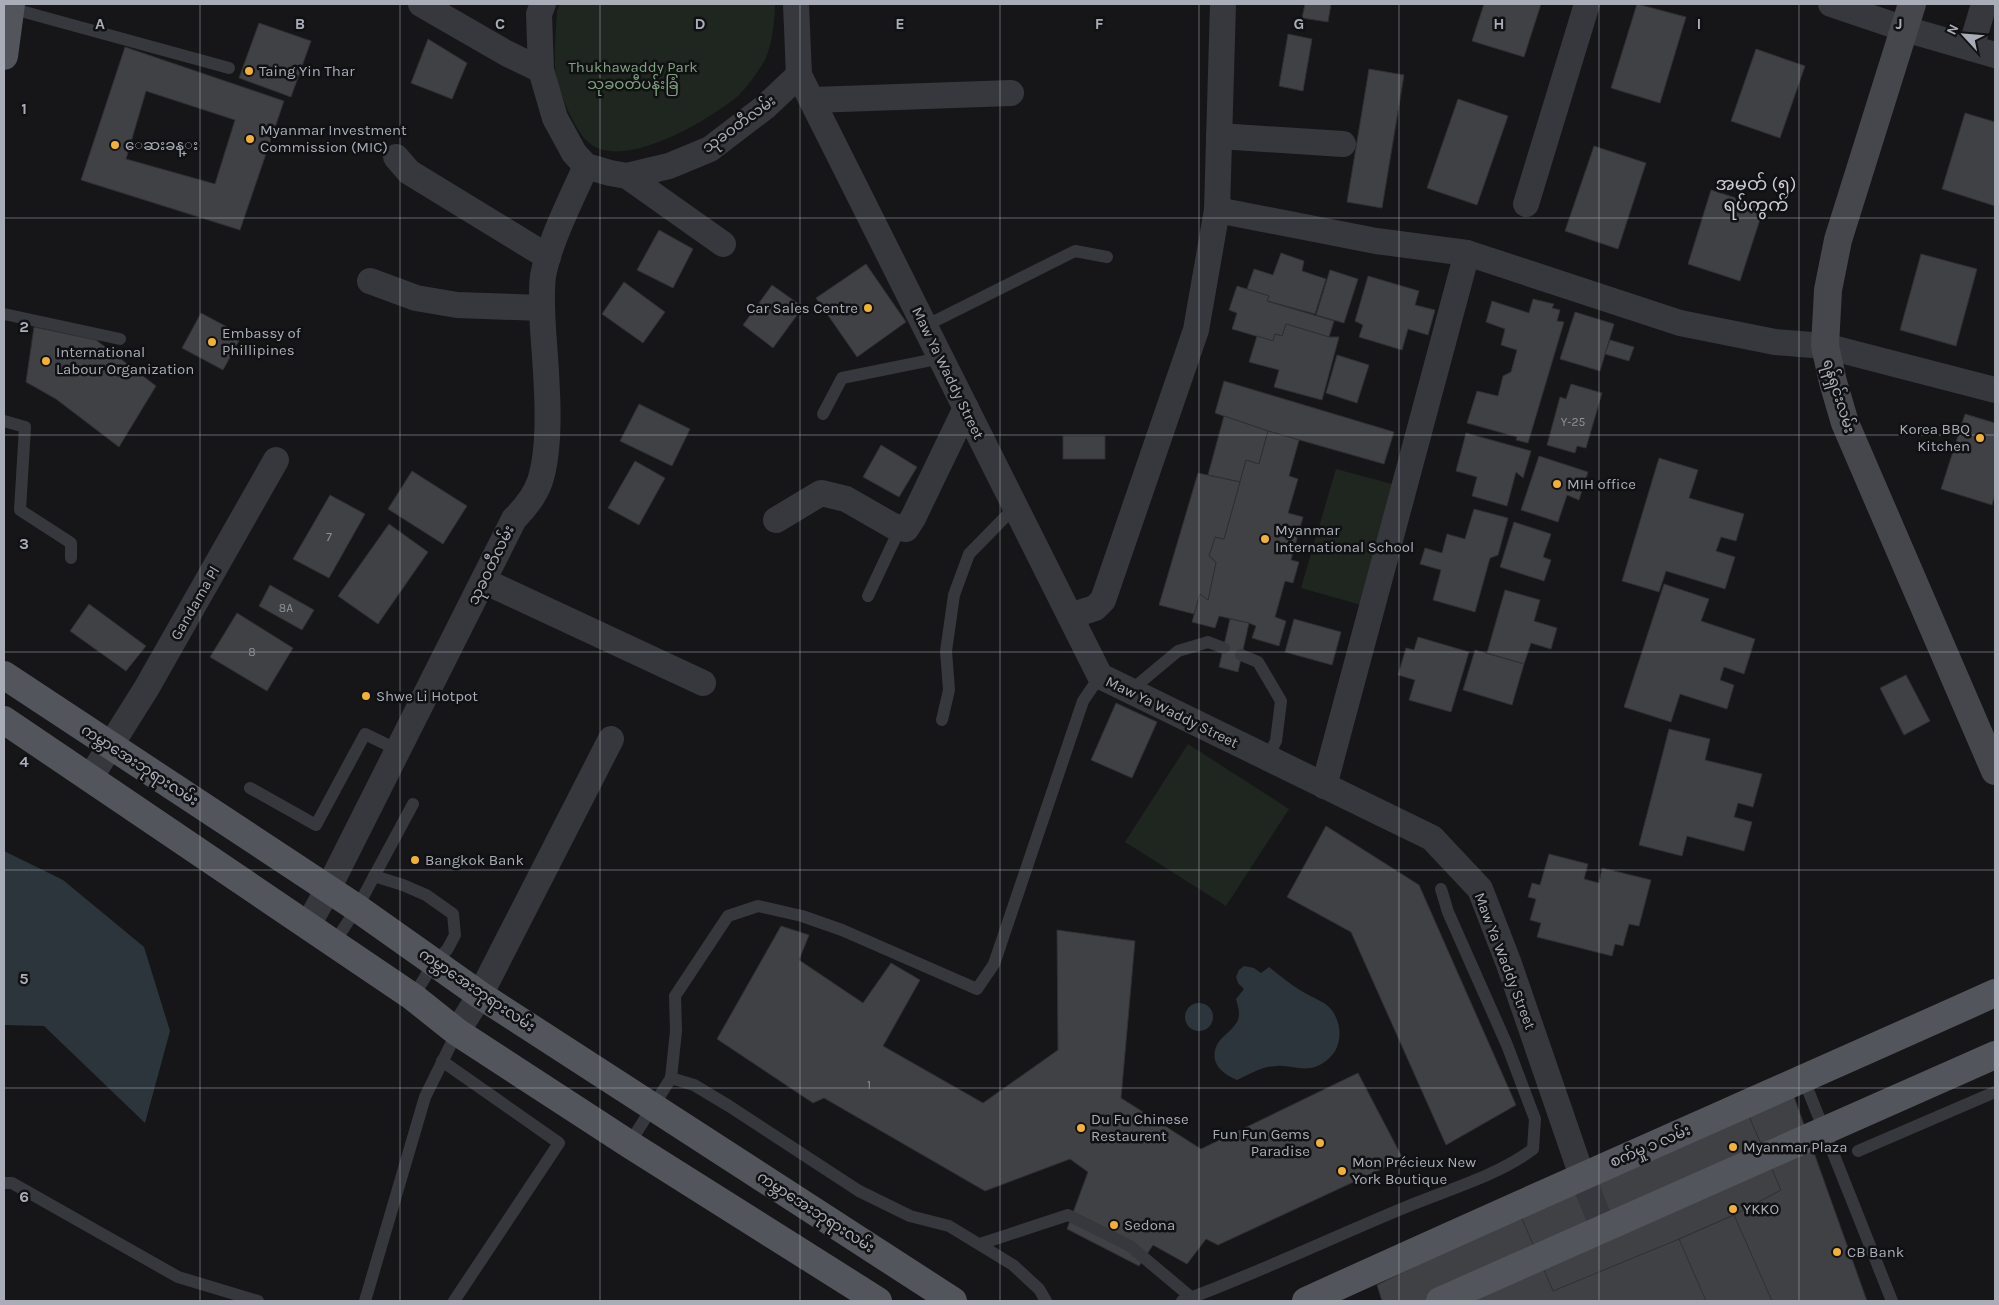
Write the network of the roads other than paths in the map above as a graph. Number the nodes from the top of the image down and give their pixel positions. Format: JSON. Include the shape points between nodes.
{"nodes":[{"id":1,"x":421,"y":4,"type":"edge"},
{"id":2,"x":543,"y":4,"type":"edge"},
{"id":3,"x":796,"y":4,"type":"edge"},
{"id":4,"x":1223,"y":4,"type":"edge"},
{"id":5,"x":1588,"y":4,"type":"edge"},
{"id":6,"x":1831,"y":4,"type":"edge"},
{"id":7,"x":1984,"y":4,"type":"edge"},
{"id":8,"x":10,"y":6,"type":"edge"},
{"id":9,"x":1909,"y":16,"type":"edge"},
{"id":10,"x":1983,"y":51,"type":"edge"},
{"id":11,"x":4,"y":56,"type":"edge"},
{"id":12,"x":229,"y":68,"type":"dead end"},
{"id":13,"x":541,"y":70,"type":"junction"},
{"id":14,"x":800,"y":75,"type":"junction"},
{"id":15,"x":1011,"y":93,"type":"dead end"},
{"id":16,"x":813,"y":100,"type":"junction"},
{"id":17,"x":1219,"y":136,"type":"junction"},
{"id":18,"x":1343,"y":144,"type":"dead end"},
{"id":19,"x":396,"y":157,"type":"dead end"},
{"id":20,"x":586,"y":166,"type":"junction"},
{"id":21,"x":627,"y":176,"type":"junction"},
{"id":22,"x":1526,"y":204,"type":"dead end"},
{"id":23,"x":1217,"y":210,"type":"junction"},
{"id":24,"x":723,"y":244,"type":"dead end"},
{"id":25,"x":1467,"y":253,"type":"junction"},
{"id":26,"x":548,"y":257,"type":"junction"},
{"id":27,"x":1107,"y":257,"type":"dead end"},
{"id":28,"x":370,"y":281,"type":"dead end"},
{"id":29,"x":542,"y":308,"type":"junction"},
{"id":30,"x":4,"y":314,"type":"edge"},
{"id":31,"x":925,"y":326,"type":"junction"},
{"id":32,"x":120,"y":339,"type":"dead end"},
{"id":33,"x":1825,"y":346,"type":"junction"},
{"id":34,"x":941,"y":358,"type":"junction"},
{"id":35,"x":1995,"y":390,"type":"edge"},
{"id":36,"x":966,"y":408,"type":"junction"},
{"id":37,"x":823,"y":414,"type":"dead end"},
{"id":38,"x":4,"y":420,"type":"edge"},
{"id":39,"x":276,"y":460,"type":"dead end"},
{"id":40,"x":1015,"y":507,"type":"junction"},
{"id":41,"x":776,"y":520,"type":"dead end"},
{"id":42,"x":900,"y":528,"type":"junction"},
{"id":43,"x":71,"y":558,"type":"dead end"},
{"id":44,"x":484,"y":581,"type":"junction"},
{"id":45,"x":868,"y":596,"type":"dead end"},
{"id":46,"x":1070,"y":616,"type":"junction"},
{"id":47,"x":1224,"y":648,"type":"dead end"},
{"id":48,"x":1242,"y":655,"type":"dead end"},
{"id":49,"x":4,"y":675,"type":"edge"},
{"id":50,"x":1100,"y":676,"type":"junction"},
{"id":51,"x":703,"y":683,"type":"dead end"},
{"id":52,"x":1130,"y":691,"type":"junction"},
{"id":53,"x":4,"y":720,"type":"edge"},
{"id":54,"x":942,"y":720,"type":"dead end"},
{"id":55,"x":611,"y":739,"type":"dead end"},
{"id":56,"x":111,"y":746,"type":"junction"},
{"id":57,"x":398,"y":750,"type":"junction"},
{"id":58,"x":1267,"y":758,"type":"junction"},
{"id":59,"x":1995,"y":771,"type":"edge"},
{"id":60,"x":90,"y":778,"type":"junction"},
{"id":61,"x":1324,"y":786,"type":"junction"},
{"id":62,"x":250,"y":788,"type":"dead end"},
{"id":63,"x":413,"y":804,"type":"dead end"},
{"id":64,"x":374,"y":876,"type":"junction"},
{"id":65,"x":328,"y":889,"type":"junction"},
{"id":66,"x":1441,"y":889,"type":"dead end"},
{"id":67,"x":357,"y":908,"type":"junction"},
{"id":68,"x":308,"y":925,"type":"junction"},
{"id":69,"x":334,"y":943,"type":"junction"},
{"id":70,"x":435,"y":961,"type":"junction"},
{"id":71,"x":1994,"y":993,"type":"edge"},
{"id":72,"x":480,"y":995,"type":"junction"},
{"id":73,"x":413,"y":997,"type":"junction"},
{"id":74,"x":457,"y":1032,"type":"junction"},
{"id":75,"x":1994,"y":1059,"type":"edge"},
{"id":76,"x":442,"y":1061,"type":"junction"},
{"id":77,"x":671,"y":1078,"type":"junction"},
{"id":78,"x":1804,"y":1080,"type":"junction"},
{"id":79,"x":1995,"y":1092,"type":"edge"},
{"id":80,"x":653,"y":1106,"type":"junction"},
{"id":81,"x":1825,"y":1130,"type":"junction"},
{"id":82,"x":629,"y":1144,"type":"junction"},
{"id":83,"x":1858,"y":1151,"type":"dead end"},
{"id":84,"x":1582,"y":1176,"type":"junction"},
{"id":85,"x":4,"y":1183,"type":"edge"},
{"id":86,"x":1602,"y":1228,"type":"junction"},
{"id":87,"x":980,"y":1244,"type":"junction"},
{"id":88,"x":1323,"y":1298,"type":"edge"},
{"id":89,"x":1187,"y":1299,"type":"edge"},
{"id":90,"x":258,"y":1301,"type":"edge"},
{"id":91,"x":365,"y":1301,"type":"edge"},
{"id":92,"x":454,"y":1301,"type":"edge"},
{"id":93,"x":878,"y":1301,"type":"edge"},
{"id":94,"x":953,"y":1301,"type":"edge"},
{"id":95,"x":1046,"y":1301,"type":"edge"},
{"id":96,"x":1440,"y":1301,"type":"edge"},
{"id":97,"x":1892,"y":1301,"type":"edge"}],
"edges":[{"from":1,"to":13,"type":"street"},
{"from":2,"to":13,"type":"street","via":[[539,14]]},
{"from":3,"to":14,"type":"street"},
{"from":4,"to":17,"type":"street"},
{"from":5,"to":22,"type":"street"},
{"from":6,"to":9,"type":"street"},
{"from":7,"to":10,"type":"street"},
{"from":8,"to":11,"type":"main road"},
{"from":8,"to":12,"type":"lane"},
{"from":9,"to":10,"type":"street"},
{"from":9,"to":33,"type":"main road","name":"ရန်ရှင်းလမ်း","via":[[1838,240],[1828,290]]},
{"from":13,"to":20,"type":"street","via":[[555,118]]},
{"from":14,"to":16,"type":"street","name":"Maw Ya Waddy Street"},
{"from":14,"to":21,"type":"street","name":"သုခဝတီလမ်း","via":[[710,149],[669,166]]},
{"from":15,"to":16,"type":"street"},
{"from":16,"to":31,"type":"street","name":"Maw Ya Waddy Street"},
{"from":17,"to":18,"type":"street"},
{"from":17,"to":23,"type":"street"},
{"from":19,"to":26,"type":"street","via":[[409,172]]},
{"from":20,"to":21,"type":"street","name":"သုခဝတီလမ်း"},
{"from":20,"to":26,"type":"street","name":"သုခဝတီလမ်း"},
{"from":21,"to":24,"type":"street"},
{"from":23,"to":25,"type":"street","via":[[1376,241]]},
{"from":23,"to":46,"type":"street","via":[[1196,330],[1103,600],[1095,608]]},
{"from":25,"to":33,"type":"street","via":[[1680,323],[1775,342]]},
{"from":25,"to":61,"type":"street"},
{"from":26,"to":29,"type":"street","name":"သုခဝတီလမ်း","via":[[543,277]]},
{"from":27,"to":31,"type":"lane","via":[[1075,251]]},
{"from":28,"to":29,"type":"street","via":[[416,298],[457,305]]},
{"from":29,"to":44,"type":"street","name":"သုခဝတီလမ်း","via":[[547,392],[546,456],[539,482],[528,504],[514,519]]},
{"from":30,"to":32,"type":"lane"},
{"from":31,"to":34,"type":"street","name":"Maw Ya Waddy Street"},
{"from":33,"to":35,"type":"street"},
{"from":33,"to":59,"type":"main road","name":"ရန်ရှင်းလမ်း","via":[[1845,423]]},
{"from":34,"to":36,"type":"street","name":"Maw Ya Waddy Street"},
{"from":34,"to":37,"type":"lane","via":[[842,378]]},
{"from":36,"to":40,"type":"street","name":"Maw Ya Waddy Street"},
{"from":36,"to":42,"type":"street","via":[[914,518],[906,529]]},
{"from":38,"to":43,"type":"lane","via":[[25,427],[20,510],[71,542]]},
{"from":39,"to":56,"type":"street","name":"Gandama Pl"},
{"from":40,"to":46,"type":"street","name":"Maw Ya Waddy Street"},
{"from":40,"to":54,"type":"lane","via":[[969,554],[954,595],[946,651],[949,690]]},
{"from":41,"to":42,"type":"street","via":[[821,493],[846,500]]},
{"from":42,"to":45,"type":"lane"},
{"from":44,"to":51,"type":"street"},
{"from":44,"to":57,"type":"street","name":"သုခဝတီလမ်း"},
{"from":46,"to":50,"type":"street","name":"Maw Ya Waddy Street"},
{"from":47,"to":52,"type":"lane","via":[[1208,642],[1178,651]]},
{"from":48,"to":58,"type":"lane","via":[[1258,662],[1281,700],[1276,741]]},
{"from":49,"to":56,"type":"main road","name":"ကမ္ဘာအေးဘုရားလမ်း"},
{"from":50,"to":52,"type":"street","name":"Maw Ya Waddy Street"},
{"from":50,"to":77,"type":"lane","via":[[1083,700],[994,964],[977,989],[802,916],[758,906],[742,910],[728,916],[675,996],[676,1031]]},
{"from":52,"to":58,"type":"street","name":"Maw Ya Waddy Street"},
{"from":53,"to":60,"type":"main road"},
{"from":55,"to":72,"type":"street"},
{"from":56,"to":60,"type":"street","name":"Gandama Pl"},
{"from":56,"to":65,"type":"main road","name":"ကမ္ဘာအေးဘုရားလမ်း"},
{"from":57,"to":62,"type":"lane","via":[[365,734],[316,825]]},
{"from":57,"to":65,"type":"street","name":"သုခဝတီလမ်း"},
{"from":58,"to":61,"type":"street","name":"Maw Ya Waddy Street"},
{"from":60,"to":68,"type":"main road"},
{"from":61,"to":84,"type":"street","name":"Maw Ya Waddy Street","via":[[1432,838],[1480,889]]},
{"from":63,"to":64,"type":"lane"},
{"from":64,"to":67,"type":"lane"},
{"from":64,"to":70,"type":"lane","via":[[426,895],[452,914],[455,935],[447,950]]},
{"from":65,"to":67,"type":"main road","name":"ကမ္ဘာအေးဘုရားလမ်း"},
{"from":65,"to":68,"type":"street","name":"သုခဝတီလမ်း"},
{"from":66,"to":89,"type":"lane","via":[[1535,1119],[1533,1149],[1516,1162]]},
{"from":67,"to":69,"type":"lane"},
{"from":67,"to":70,"type":"main road","name":"ကမ္ဘာအေးဘုရားလမ်း"},
{"from":68,"to":69,"type":"main road"},
{"from":69,"to":73,"type":"main road"},
{"from":70,"to":72,"type":"main road","name":"ကမ္ဘာအေးဘုရားလမ်း"},
{"from":70,"to":73,"type":"lane"},
{"from":71,"to":78,"type":"main road","name":"စက်မှု ၁ လမ်း"},
{"from":72,"to":74,"type":"street"},
{"from":72,"to":80,"type":"main road","name":"ကမ္ဘာအေးဘုရားလမ်း"},
{"from":73,"to":74,"type":"main road"},
{"from":74,"to":76,"type":"lane"},
{"from":74,"to":82,"type":"main road"},
{"from":75,"to":81,"type":"main road"},
{"from":76,"to":91,"type":"lane","via":[[425,1097]]},
{"from":76,"to":92,"type":"lane","via":[[559,1143]]},
{"from":77,"to":80,"type":"lane"},
{"from":77,"to":87,"type":"lane","via":[[694,1085],[729,1106],[859,1191],[910,1216],[949,1226]]},
{"from":78,"to":81,"type":"lane"},
{"from":78,"to":84,"type":"main road","name":"စက်မှု ၁ လမ်း"},
{"from":79,"to":83,"type":"lane"},
{"from":80,"to":82,"type":"lane"},
{"from":80,"to":94,"type":"main road","name":"ကမ္ဘာအေးဘုရားလမ်း"},
{"from":81,"to":86,"type":"main road"},
{"from":81,"to":97,"type":"lane"},
{"from":82,"to":93,"type":"main road"},
{"from":84,"to":86,"type":"street","name":"Maw Ya Waddy Street"},
{"from":84,"to":88,"type":"main road","name":"စက်မှု ၁ လမ်း"},
{"from":85,"to":90,"type":"lane","via":[[12,1184],[178,1277]]},
{"from":86,"to":96,"type":"main road"},
{"from":87,"to":89,"type":"lane","via":[[1068,1215],[1130,1246]]},
{"from":87,"to":95,"type":"lane","via":[[1013,1265],[1039,1289]]}]}
